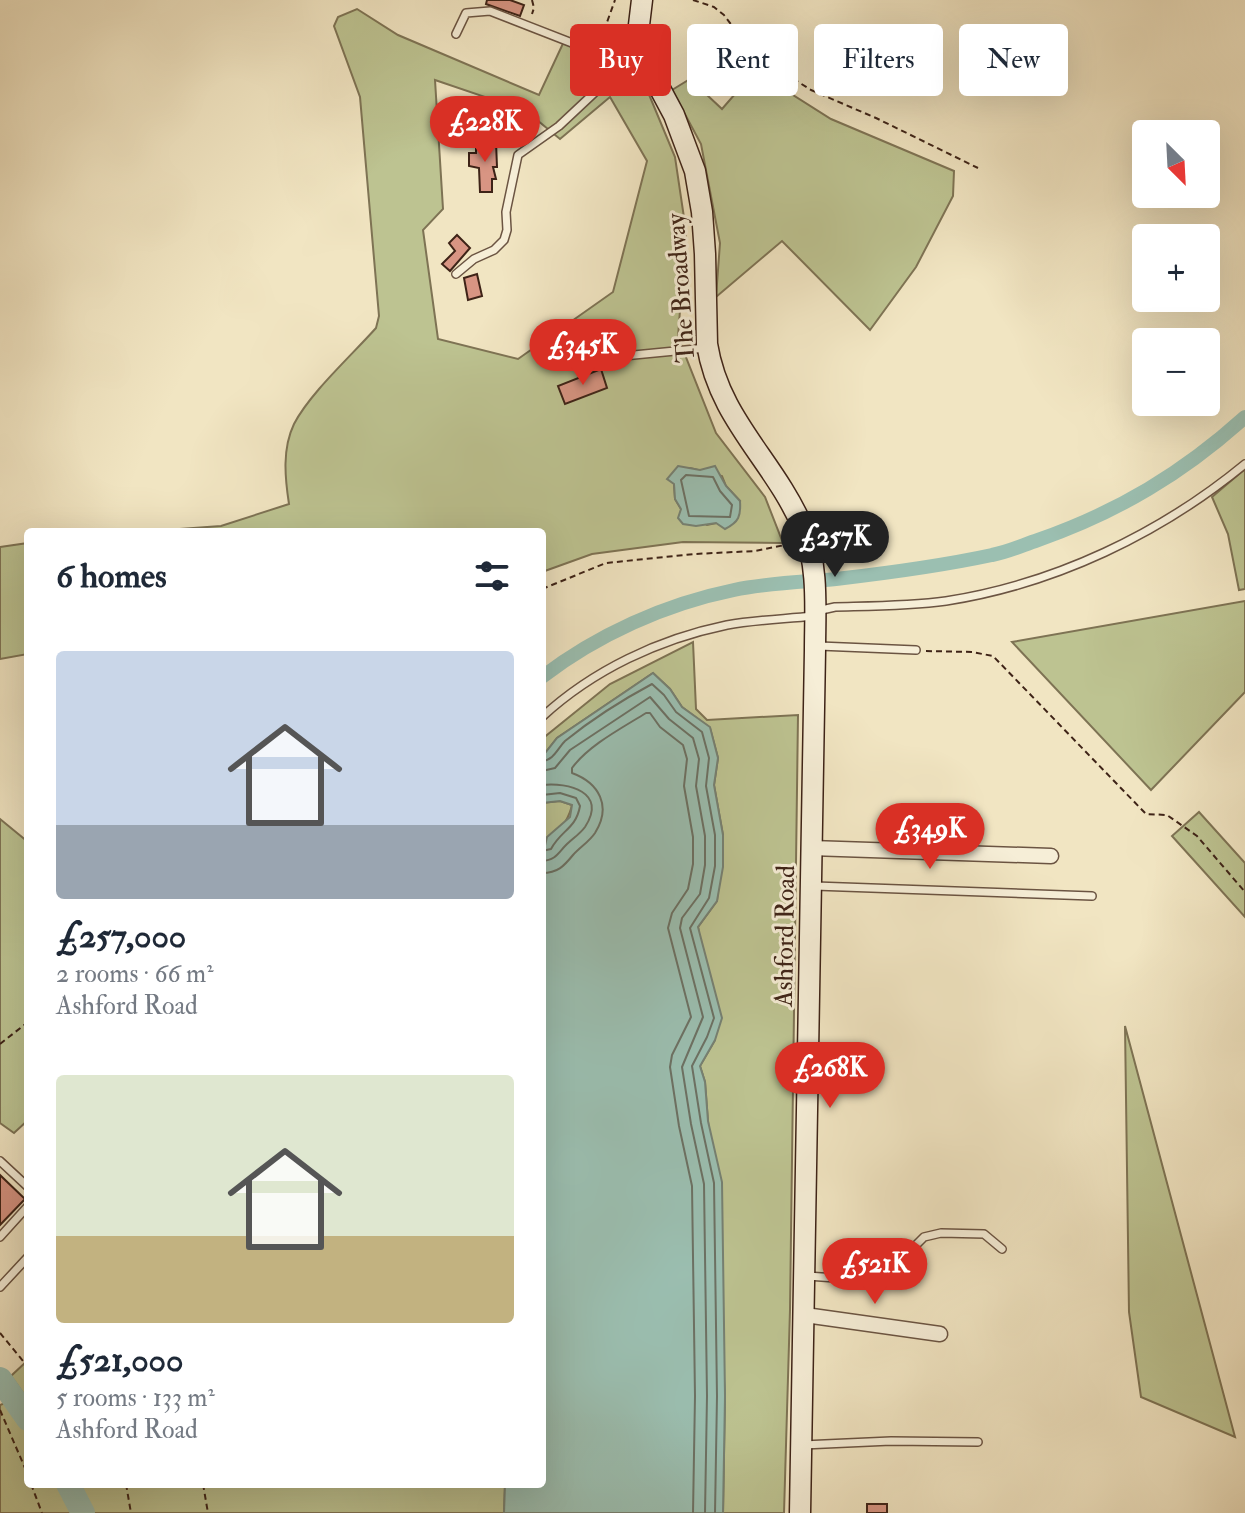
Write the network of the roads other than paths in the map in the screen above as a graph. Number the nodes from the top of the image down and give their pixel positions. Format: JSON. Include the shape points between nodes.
{"nodes":[{"id":1,"x":642,"y":0,"type":"edge"},
{"id":2,"x":639,"y":24,"type":"edge"},
{"id":3,"x":456,"y":34,"type":"dead end"},
{"id":4,"x":570,"y":42,"type":"edge"},
{"id":5,"x":591,"y":96,"type":"edge"},
{"id":6,"x":664,"y":96,"type":"edge"},
{"id":7,"x":456,"y":274,"type":"dead end"},
{"id":8,"x":708,"y":348,"type":"junction"},
{"id":9,"x":603,"y":358,"type":"dead end"},
{"id":10,"x":1245,"y":464,"type":"edge"},
{"id":11,"x":809,"y":550,"type":"joint"},
{"id":12,"x":815,"y":610,"type":"junction"},
{"id":13,"x":815,"y":646,"type":"junction"},
{"id":14,"x":916,"y":650,"type":"road end"},
{"id":15,"x":546,"y":714,"type":"edge"},
{"id":16,"x":811,"y":848,"type":"junction"},
{"id":17,"x":1051,"y":856,"type":"dead end"},
{"id":18,"x":810,"y":886,"type":"junction"},
{"id":19,"x":1092,"y":896,"type":"dead end"},
{"id":20,"x":0,"y":1161,"type":"edge"},
{"id":21,"x":24,"y":1183,"type":"edge"},
{"id":22,"x":24,"y":1210,"type":"edge"},
{"id":23,"x":0,"y":1237,"type":"edge"},
{"id":24,"x":1002,"y":1249,"type":"dead end"},
{"id":25,"x":24,"y":1261,"type":"edge"},
{"id":26,"x":805,"y":1276,"type":"junction"},
{"id":27,"x":0,"y":1287,"type":"edge"},
{"id":28,"x":805,"y":1315,"type":"junction"},
{"id":29,"x":940,"y":1334,"type":"dead end"},
{"id":30,"x":978,"y":1442,"type":"dead end"},
{"id":31,"x":801,"y":1445,"type":"junction"},
{"id":32,"x":800,"y":1513,"type":"edge"}],
"edges":[{"from":1,"to":2,"type":"main road","name":"The Broadway"},
{"from":3,"to":4,"type":"lane","via":[[466,13],[490,11]]},
{"from":5,"to":7,"type":"lane","via":[[518,155],[504,240]]},
{"from":6,"to":8,"type":"main road","name":"The Broadway","via":[[695,171]]},
{"from":8,"to":9,"type":"lane"},
{"from":8,"to":11,"type":"main road","name":"The Broadway","via":[[717,387],[779,480]]},
{"from":10,"to":12,"type":"lane","via":[[1162,523],[1034,579],[946,601]]},
{"from":11,"to":12,"type":"main road","name":"Ashford Road"},
{"from":12,"to":13,"type":"main road","name":"Ashford Road"},
{"from":12,"to":15,"type":"lane","via":[[679,638],[622,660]]},
{"from":13,"to":14,"type":"lane"},
{"from":13,"to":16,"type":"main road","name":"Ashford Road"},
{"from":16,"to":17,"type":"street"},
{"from":16,"to":18,"type":"main road","name":"Ashford Road"},
{"from":18,"to":19,"type":"lane"},
{"from":18,"to":26,"type":"main road","name":"Ashford Road"},
{"from":20,"to":21,"type":"lane"},
{"from":22,"to":23,"type":"lane"},
{"from":24,"to":26,"type":"lane","via":[[984,1234],[941,1233],[924,1237],[897,1264],[880,1272]]},
{"from":25,"to":27,"type":"lane"},
{"from":26,"to":28,"type":"main road","name":"Ashford Road"},
{"from":28,"to":29,"type":"street","via":[[914,1326]]},
{"from":28,"to":31,"type":"main road","name":"Ashford Road"},
{"from":30,"to":31,"type":"lane"},
{"from":31,"to":32,"type":"main road","name":"Ashford Road"}]}
